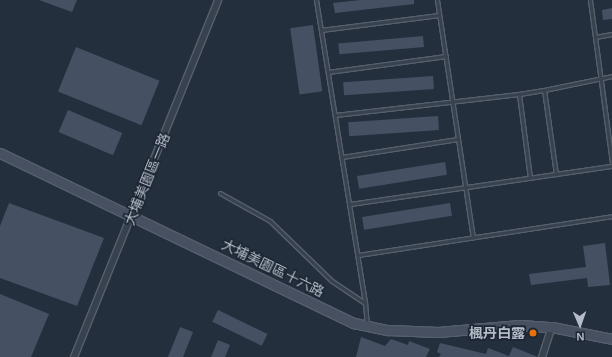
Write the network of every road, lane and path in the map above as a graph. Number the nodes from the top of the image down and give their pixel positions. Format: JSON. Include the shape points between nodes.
{"nodes":[{"id":1,"x":218,"y":0,"type":"edge"},
{"id":2,"x":316,"y":0,"type":"edge"},
{"id":3,"x":437,"y":0,"type":"edge"},
{"id":4,"x":590,"y":0,"type":"edge"},
{"id":5,"x":439,"y":15,"type":"junction"},
{"id":6,"x":321,"y":30,"type":"junction"},
{"id":7,"x":612,"y":34,"type":"edge"},
{"id":8,"x":595,"y":37,"type":"junction"},
{"id":9,"x":446,"y":56,"type":"junction"},
{"id":10,"x":328,"y":72,"type":"junction"},
{"id":11,"x":612,"y":76,"type":"edge"},
{"id":12,"x":601,"y":78,"type":"junction"},
{"id":13,"x":544,"y":90,"type":"junction"},
{"id":14,"x":519,"y":94,"type":"junction"},
{"id":15,"x":452,"y":101,"type":"junction"},
{"id":16,"x":335,"y":116,"type":"junction"},
{"id":17,"x":612,"y":119,"type":"edge"},
{"id":18,"x":606,"y":120,"type":"junction"},
{"id":19,"x":458,"y":139,"type":"junction"},
{"id":20,"x":0,"y":153,"type":"edge"},
{"id":21,"x":342,"y":157,"type":"junction"},
{"id":22,"x":612,"y":162,"type":"edge"},
{"id":23,"x":612,"y":166,"type":"edge"},
{"id":24,"x":556,"y":174,"type":"junction"},
{"id":25,"x":530,"y":178,"type":"junction"},
{"id":26,"x":466,"y":188,"type":"junction"},
{"id":27,"x":220,"y":193,"type":"dead end"},
{"id":28,"x":350,"y":204,"type":"junction"},
{"id":29,"x":132,"y":216,"type":"junction"},
{"id":30,"x":612,"y":216,"type":"edge"},
{"id":31,"x":473,"y":237,"type":"junction"},
{"id":32,"x":358,"y":255,"type":"junction"},
{"id":33,"x":365,"y":303,"type":"junction"},
{"id":34,"x":367,"y":327,"type":"junction"},
{"id":35,"x":552,"y":327,"type":"junction"},
{"id":36,"x":612,"y":339,"type":"edge"},
{"id":37,"x":74,"y":357,"type":"edge"},
{"id":38,"x":542,"y":357,"type":"edge"}],
"edges":[{"from":1,"to":29,"type":"street","name":"大埔美園區一路"},
{"from":2,"to":6,"type":"lane"},
{"from":3,"to":5,"type":"lane"},
{"from":4,"to":8,"type":"lane"},
{"from":5,"to":6,"type":"lane"},
{"from":5,"to":9,"type":"lane"},
{"from":6,"to":10,"type":"lane"},
{"from":7,"to":8,"type":"lane"},
{"from":8,"to":12,"type":"lane"},
{"from":9,"to":10,"type":"lane"},
{"from":9,"to":15,"type":"lane"},
{"from":10,"to":16,"type":"lane"},
{"from":11,"to":12,"type":"lane"},
{"from":12,"to":13,"type":"lane"},
{"from":12,"to":18,"type":"lane"},
{"from":13,"to":14,"type":"lane"},
{"from":13,"to":24,"type":"lane"},
{"from":14,"to":15,"type":"lane"},
{"from":14,"to":25,"type":"lane"},
{"from":15,"to":16,"type":"lane"},
{"from":15,"to":19,"type":"lane"},
{"from":16,"to":21,"type":"lane"},
{"from":17,"to":18,"type":"lane"},
{"from":18,"to":22,"type":"lane"},
{"from":19,"to":21,"type":"lane"},
{"from":19,"to":26,"type":"lane"},
{"from":20,"to":29,"type":"street","name":"大埔美園區十六路"},
{"from":21,"to":28,"type":"lane"},
{"from":23,"to":24,"type":"lane"},
{"from":24,"to":25,"type":"lane"},
{"from":25,"to":26,"type":"lane"},
{"from":26,"to":28,"type":"lane"},
{"from":26,"to":31,"type":"lane"},
{"from":27,"to":33,"type":"lane","via":[[270,221],[332,281]]},
{"from":28,"to":32,"type":"lane"},
{"from":29,"to":34,"type":"street","name":"大埔美園區十六路"},
{"from":29,"to":37,"type":"street","name":"大埔美園區一路"},
{"from":30,"to":31,"type":"lane"},
{"from":31,"to":32,"type":"lane"},
{"from":32,"to":33,"type":"lane"},
{"from":33,"to":34,"type":"lane"},
{"from":34,"to":35,"type":"street","name":"大埔美園區十六路","via":[[438,332],[520,325]]},
{"from":35,"to":36,"type":"street","name":"大埔美園區十六路"},
{"from":35,"to":38,"type":"street"}]}
